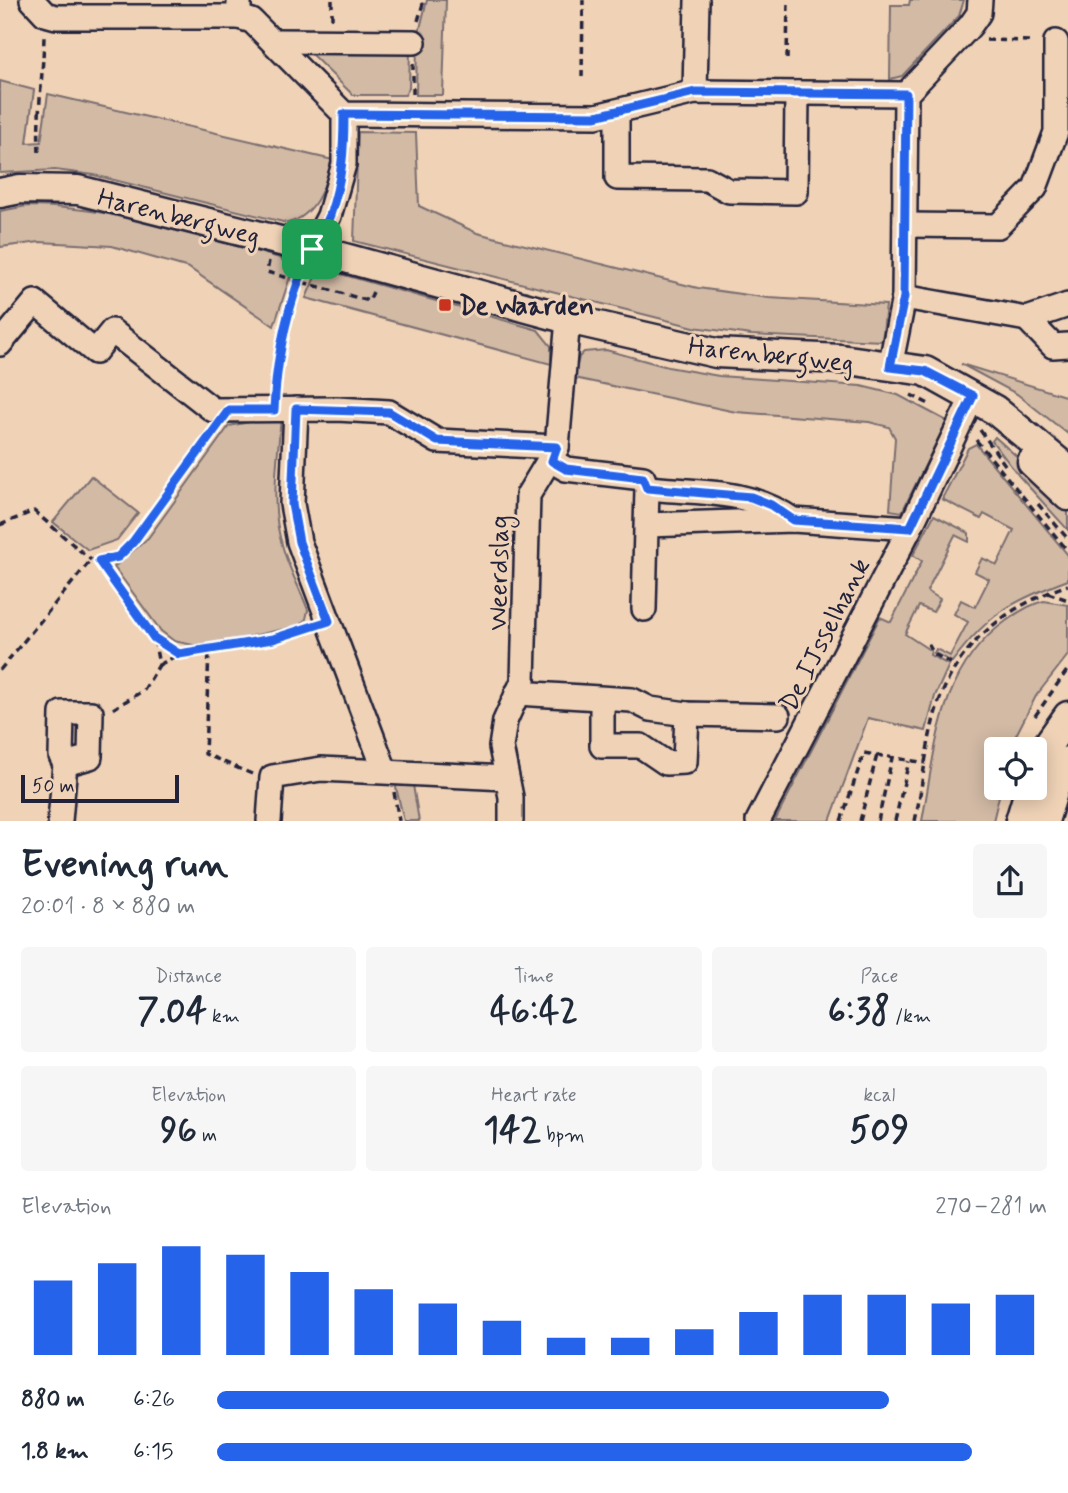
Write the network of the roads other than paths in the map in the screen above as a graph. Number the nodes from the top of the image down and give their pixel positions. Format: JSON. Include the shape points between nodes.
{"nodes":[{"id":1,"x":697,"y":0,"type":"edge"},
{"id":2,"x":980,"y":0,"type":"edge"},
{"id":3,"x":38,"y":7,"type":"edge"},
{"id":4,"x":239,"y":8,"type":"edge"},
{"id":5,"x":273,"y":41,"type":"junction"},
{"id":6,"x":414,"y":42,"type":"dead end"},
{"id":7,"x":1056,"y":42,"type":"road end"},
{"id":8,"x":695,"y":92,"type":"junction"},
{"id":9,"x":797,"y":93,"type":"junction"},
{"id":10,"x":906,"y":94,"type":"junction"},
{"id":11,"x":617,"y":113,"type":"junction"},
{"id":12,"x":344,"y":114,"type":"junction"},
{"id":13,"x":0,"y":193,"type":"edge"},
{"id":14,"x":905,"y":226,"type":"junction"},
{"id":15,"x":312,"y":249,"type":"junction"},
{"id":16,"x":904,"y":297,"type":"junction"},
{"id":17,"x":1068,"y":305,"type":"edge"},
{"id":18,"x":568,"y":319,"type":"junction"},
{"id":19,"x":1027,"y":319,"type":"junction"},
{"id":20,"x":0,"y":344,"type":"edge"},
{"id":21,"x":1068,"y":345,"type":"edge"},
{"id":22,"x":890,"y":367,"type":"junction"},
{"id":23,"x":970,"y":402,"type":"junction"},
{"id":24,"x":285,"y":409,"type":"junction"},
{"id":25,"x":555,"y":454,"type":"junction"},
{"id":26,"x":1068,"y":470,"type":"edge"},
{"id":27,"x":647,"y":488,"type":"junction"},
{"id":28,"x":1068,"y":496,"type":"edge"},
{"id":29,"x":793,"y":520,"type":"junction"},
{"id":30,"x":647,"y":525,"type":"junction"},
{"id":31,"x":910,"y":528,"type":"junction"},
{"id":32,"x":644,"y":609,"type":"dead end"},
{"id":33,"x":517,"y":693,"type":"junction"},
{"id":34,"x":603,"y":700,"type":"junction"},
{"id":35,"x":91,"y":713,"type":"road end"},
{"id":36,"x":687,"y":714,"type":"junction"},
{"id":37,"x":778,"y":716,"type":"dead end"},
{"id":38,"x":1068,"y":716,"type":"edge"},
{"id":39,"x":1047,"y":746,"type":"edge"},
{"id":40,"x":1068,"y":761,"type":"edge"},
{"id":41,"x":385,"y":771,"type":"junction"},
{"id":42,"x":506,"y":778,"type":"junction"},
{"id":43,"x":1026,"y":800,"type":"edge"},
{"id":44,"x":60,"y":821,"type":"edge"},
{"id":45,"x":269,"y":821,"type":"edge"},
{"id":46,"x":511,"y":821,"type":"edge"},
{"id":47,"x":758,"y":821,"type":"edge"},
{"id":48,"x":1020,"y":821,"type":"edge"},
{"id":49,"x":1044,"y":821,"type":"edge"}],
"edges":[{"from":1,"to":8,"type":"street"},
{"from":2,"to":10,"type":"street","via":[[979,12]]},
{"from":3,"to":4,"type":"street","via":[[56,17]]},
{"from":4,"to":5,"type":"street"},
{"from":5,"to":6,"type":"street"},
{"from":5,"to":12,"type":"street"},
{"from":7,"to":14,"type":"street","via":[[1056,132],[1035,188],[998,226]]},
{"from":8,"to":9,"type":"street"},
{"from":8,"to":11,"type":"street"},
{"from":9,"to":10,"type":"street"},
{"from":9,"to":11,"type":"street","via":[[796,192],[729,191],[707,179],[617,178]]},
{"from":10,"to":14,"type":"street"},
{"from":11,"to":12,"type":"street"},
{"from":12,"to":15,"type":"street","via":[[344,164],[329,216]]},
{"from":13,"to":15,"type":"street","name":"Harenbergweg","via":[[78,190]]},
{"from":14,"to":16,"type":"street"},
{"from":15,"to":18,"type":"street","name":"Harenbergweg"},
{"from":16,"to":19,"type":"street"},
{"from":16,"to":22,"type":"street"},
{"from":17,"to":19,"type":"street"},
{"from":18,"to":22,"type":"street","name":"Harenbergweg","via":[[716,353],[841,359]]},
{"from":18,"to":25,"type":"street"},
{"from":19,"to":21,"type":"street","via":[[1053,346]]},
{"from":20,"to":24,"type":"street","via":[[35,302],[95,352],[112,331],[213,410]]},
{"from":22,"to":23,"type":"street","name":"Harenbergweg"},
{"from":23,"to":26,"type":"street","name":"Harenbergweg","via":[[1027,433]]},
{"from":23,"to":28,"type":"street","name":"Harenbergweg"},
{"from":23,"to":31,"type":"street","name":"De IJsselhank"},
{"from":24,"to":25,"type":"street","via":[[389,412],[437,441]]},
{"from":24,"to":41,"type":"street","via":[[299,542]]},
{"from":25,"to":27,"type":"street","via":[[566,469],[643,478]]},
{"from":25,"to":33,"type":"street","name":"Weerdslag","via":[[528,495],[523,681]]},
{"from":27,"to":29,"type":"street","via":[[751,497]]},
{"from":27,"to":30,"type":"street"},
{"from":29,"to":30,"type":"street"},
{"from":29,"to":31,"type":"street"},
{"from":30,"to":32,"type":"street"},
{"from":31,"to":47,"type":"street","name":"De IJsselhank"},
{"from":33,"to":34,"type":"street"},
{"from":33,"to":42,"type":"street","name":"Weerdslag","via":[[505,720],[501,747]]},
{"from":34,"to":36,"type":"street","via":[[632,700],[650,709]]},
{"from":34,"to":36,"type":"street","via":[[602,746],[641,746],[666,763],[685,762]]},
{"from":35,"to":44,"type":"street","via":[[90,757],[65,764]]},
{"from":36,"to":37,"type":"street"},
{"from":38,"to":39,"type":"street"},
{"from":40,"to":49,"type":"street","via":[[1058,776]]},
{"from":41,"to":42,"type":"street"},
{"from":41,"to":45,"type":"street","via":[[321,769],[272,778]]},
{"from":42,"to":46,"type":"street","name":"Weerdslag"},
{"from":43,"to":48,"type":"street"}]}
